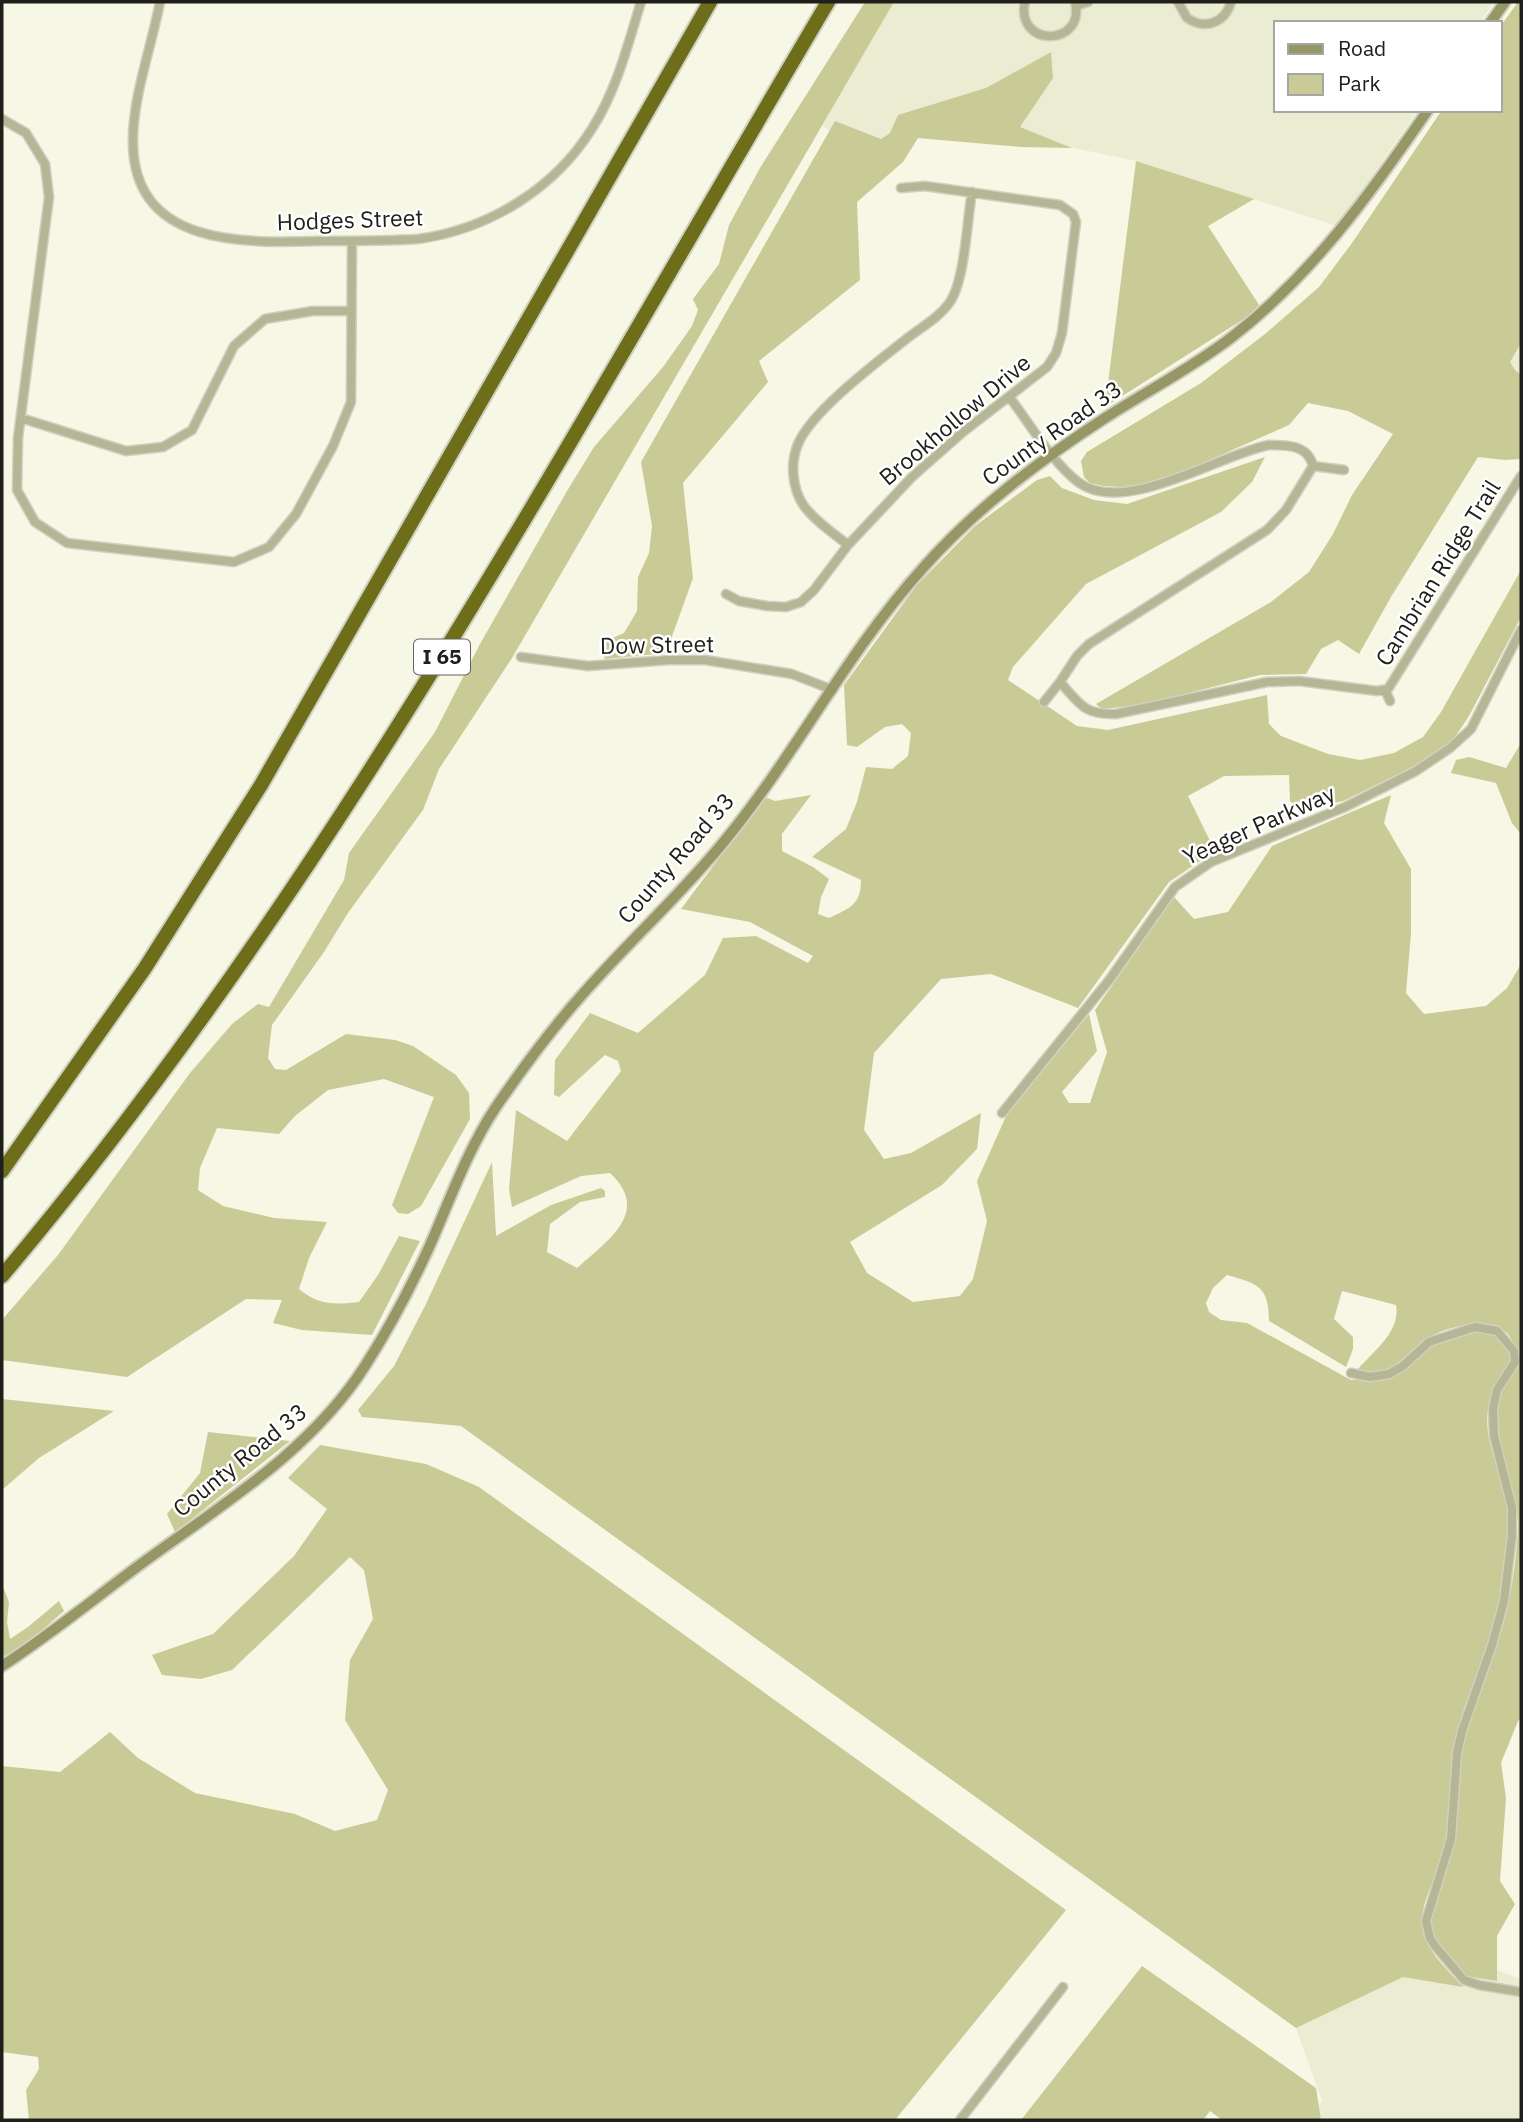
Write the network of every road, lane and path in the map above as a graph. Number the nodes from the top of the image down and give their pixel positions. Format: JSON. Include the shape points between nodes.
{"nodes":[{"id":1,"x":160,"y":2,"type":"edge"},
{"id":2,"x":641,"y":2,"type":"edge"},
{"id":3,"x":710,"y":2,"type":"edge"},
{"id":4,"x":828,"y":2,"type":"edge"},
{"id":5,"x":1025,"y":2,"type":"edge"},
{"id":6,"x":1088,"y":2,"type":"edge"},
{"id":7,"x":1178,"y":2,"type":"edge"},
{"id":8,"x":1231,"y":2,"type":"edge"},
{"id":9,"x":1505,"y":2,"type":"edge"},
{"id":10,"x":1076,"y":4,"type":"edge"},
{"id":11,"x":1491,"y":21,"type":"edge"},
{"id":12,"x":1427,"y":112,"type":"edge"},
{"id":13,"x":2,"y":119,"type":"edge"},
{"id":14,"x":901,"y":188,"type":"dead end"},
{"id":15,"x":972,"y":192,"type":"junction"},
{"id":16,"x":352,"y":241,"type":"junction"},
{"id":17,"x":351,"y":312,"type":"junction"},
{"id":18,"x":1010,"y":398,"type":"junction"},
{"id":19,"x":21,"y":418,"type":"junction"},
{"id":20,"x":1053,"y":454,"type":"junction"},
{"id":21,"x":1313,"y":466,"type":"junction"},
{"id":22,"x":1344,"y":470,"type":"dead end"},
{"id":23,"x":1521,"y":476,"type":"edge"},
{"id":24,"x":848,"y":545,"type":"junction"},
{"id":25,"x":726,"y":594,"type":"dead end"},
{"id":26,"x":1521,"y":630,"type":"edge"},
{"id":27,"x":521,"y":657,"type":"dead end"},
{"id":28,"x":1060,"y":682,"type":"junction"},
{"id":29,"x":833,"y":690,"type":"junction"},
{"id":30,"x":1385,"y":690,"type":"junction"},
{"id":31,"x":1391,"y":701,"type":"dead end"},
{"id":32,"x":1044,"y":702,"type":"dead end"},
{"id":33,"x":1002,"y":1113,"type":"dead end"},
{"id":34,"x":2,"y":1171,"type":"edge"},
{"id":35,"x":2,"y":1276,"type":"edge"},
{"id":36,"x":1351,"y":1373,"type":"dead end"},
{"id":37,"x":2,"y":1666,"type":"edge"},
{"id":38,"x":1063,"y":1987,"type":"dead end"},
{"id":39,"x":1521,"y":1992,"type":"edge"},
{"id":40,"x":960,"y":2120,"type":"edge"}],
"edges":[{"from":1,"to":16,"type":"street","name":"Hodges Street","via":[[133,135],[136,170],[151,200],[181,225],[207,236],[245,241]]},
{"from":2,"to":16,"type":"street","name":"Hodges Street","via":[[600,114],[579,147],[542,184],[504,212],[463,230],[418,239]]},
{"from":3,"to":34,"type":"highway","via":[[261,785],[145,968]]},
{"from":4,"to":35,"type":"highway","number":"I 65","via":[[457,631],[334,828],[150,1090]]},
{"from":5,"to":10,"type":"street","via":[[1028,25],[1046,36],[1060,35],[1071,26]]},
{"from":6,"to":10,"type":"street"},
{"from":7,"to":8,"type":"street","via":[[1187,18],[1205,25],[1223,18]]},
{"from":9,"to":11,"type":"street"},
{"from":12,"to":20,"type":"street","name":"County Road 33","via":[[1333,240],[1266,309],[1214,350]]},
{"from":13,"to":19,"type":"street","via":[[26,133],[45,164],[49,197]]},
{"from":14,"to":15,"type":"street","name":"Brookhollow Drive"},
{"from":15,"to":18,"type":"street","name":"Brookhollow Drive","via":[[1060,205],[1075,218],[1059,346],[1047,368]]},
{"from":15,"to":24,"type":"street","via":[[961,274],[952,298],[938,315],[843,392],[798,444],[793,472],[800,500]]},
{"from":16,"to":17,"type":"street"},
{"from":17,"to":19,"type":"street","via":[[313,311],[265,319],[234,346],[192,430],[163,447],[126,451]]},
{"from":17,"to":19,"type":"street","via":[[351,402],[333,446],[296,514],[269,547],[234,562],[67,543],[35,522],[17,490]]},
{"from":18,"to":20,"type":"street"},
{"from":18,"to":24,"type":"street","name":"Brookhollow Drive","via":[[935,455]]},
{"from":20,"to":21,"type":"street","via":[[1080,483],[1112,491],[1147,488],[1269,445],[1301,449]]},
{"from":20,"to":29,"type":"street","name":"County Road 33","via":[[997,496],[926,564],[880,620]]},
{"from":21,"to":22,"type":"street"},
{"from":21,"to":28,"type":"street","via":[[1268,530],[1089,644]]},
{"from":23,"to":30,"type":"street","name":"Cambrian Ridge Trail","via":[[1393,684]]},
{"from":24,"to":25,"type":"street","name":"Brookhollow Drive","via":[[814,590],[794,605],[756,604]]},
{"from":26,"to":33,"type":"street","name":"Yeager Parkway","via":[[1471,729],[1450,748],[1345,807],[1211,862],[1175,887],[1110,979]]},
{"from":27,"to":29,"type":"street","name":"Dow Street","via":[[588,666],[705,660],[792,674]]},
{"from":28,"to":30,"type":"street","name":"Cambrian Ridge Trail","via":[[1084,707],[1099,715],[1267,682]]},
{"from":28,"to":32,"type":"street"},
{"from":29,"to":37,"type":"street","name":"County Road 33","via":[[732,832],[580,996],[498,1104],[476,1141],[397,1312],[332,1411],[243,1489]]},
{"from":30,"to":31,"type":"street"},
{"from":36,"to":39,"type":"street","via":[[1389,1374],[1429,1342],[1475,1327],[1497,1331],[1514,1351],[1515,1362],[1497,1390],[1493,1409],[1494,1436],[1513,1508],[1504,1601],[1462,1731],[1451,1839],[1426,1921],[1435,1947],[1464,1980]]},
{"from":38,"to":40,"type":"street"}]}
